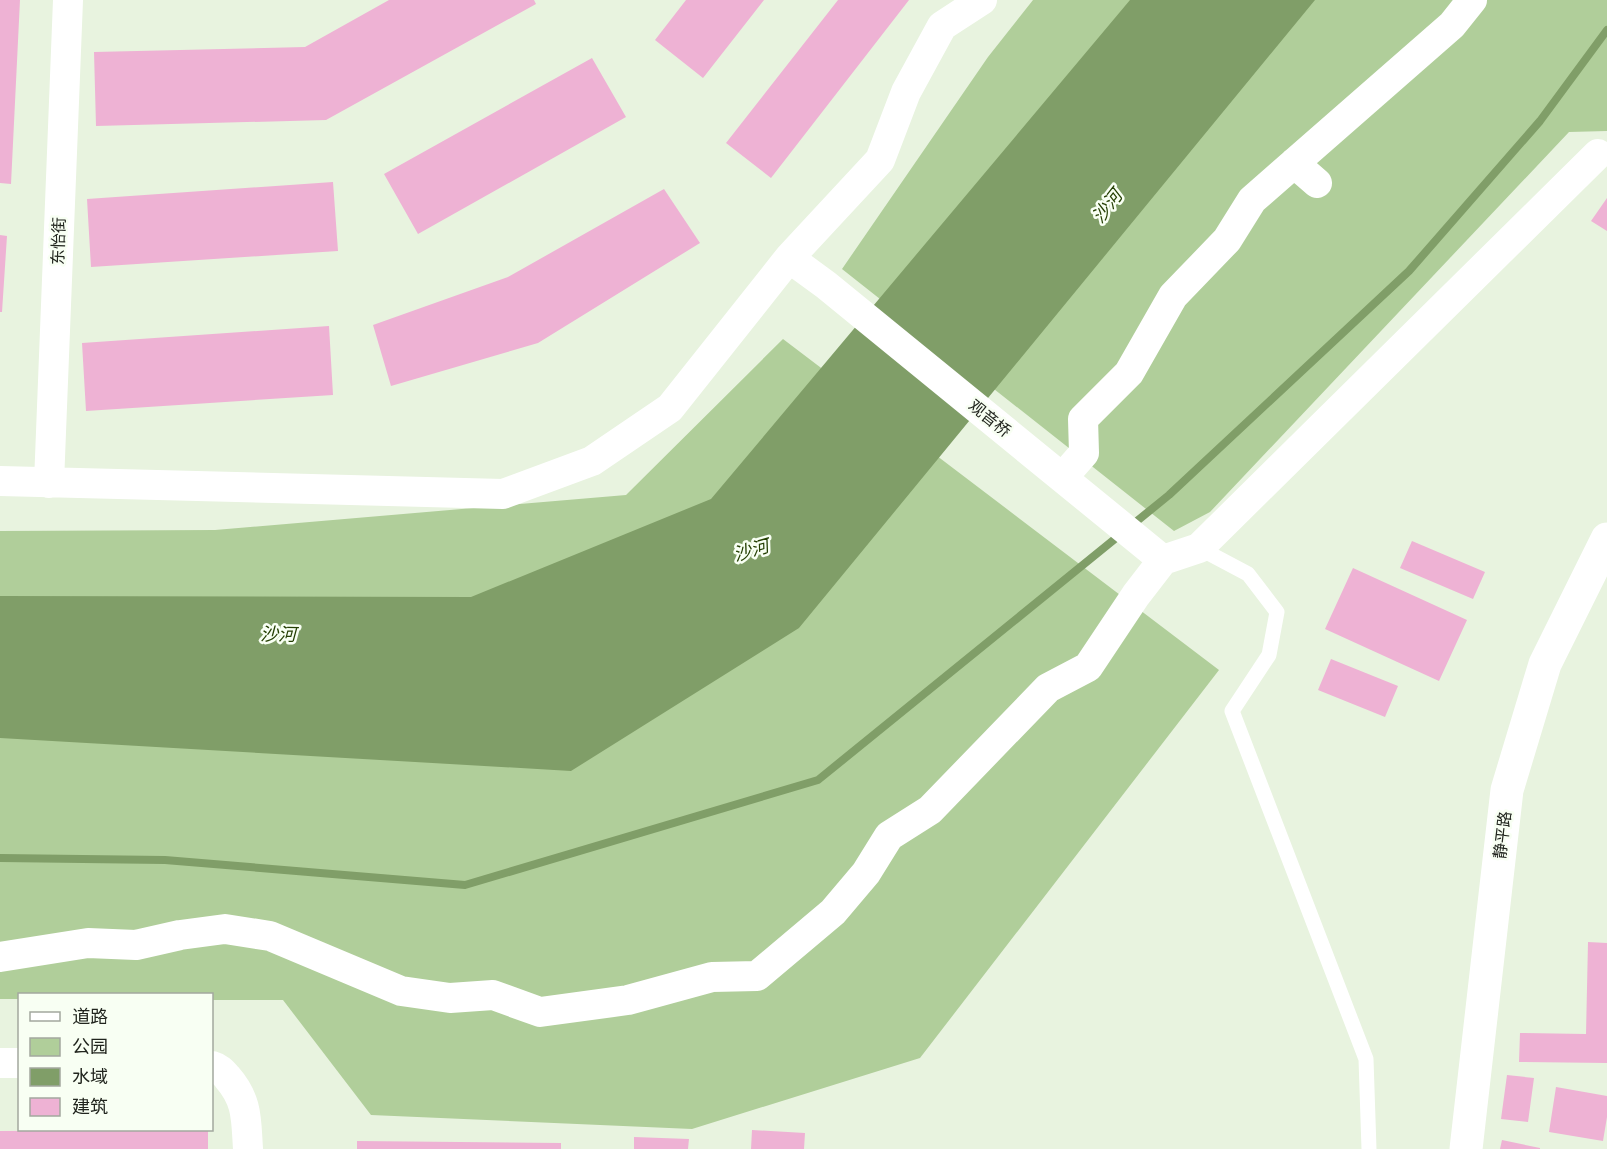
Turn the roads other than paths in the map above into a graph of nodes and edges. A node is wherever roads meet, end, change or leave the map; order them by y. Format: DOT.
graph roads {
  1 [pos="68,0"];
  2 [pos="982,0"];
  3 [pos="1472,0"];
  4 [pos="1598,154"];
  5 [pos="1294,163"];
  6 [pos="1317,183"];
  7 [pos="789,258"];
  8 [pos="1063,477"];
  9 [pos="0,481"];
  10 [pos="49,483"];
  11 [pos="1607,539"];
  12 [pos="1199,548"];
  13 [pos="1158,556"];
  14 [pos="0,957"];
  15 [pos="0,1063"];
  16 [pos="18,1063"];
  17 [pos="213,1066"];
  18 [pos="248,1149"];
  19 [pos="1369,1149"];
  20 [pos="1466,1149"];
  1 -- 10 [label="street, 东怡街"];
  2 -- 7 [label="street"];
  3 -- 5 [label="street"];
  4 -- 12 [label="street"];
  5 -- 6 [label="street"];
  5 -- 8 [label="street"];
  7 -- 8 [label="street, 观音桥"];
  7 -- 10 [label="street"];
  8 -- 13 [label="street, 观音桥"];
  9 -- 10 [label="street"];
  11 -- 20 [label="street, 静平路"];
  12 -- 13 [label="street"];
  12 -- 19 [label="lane"];
  13 -- 14 [label="street"];
  15 -- 16 [label="street"];
  17 -- 18 [label="street"];
}
